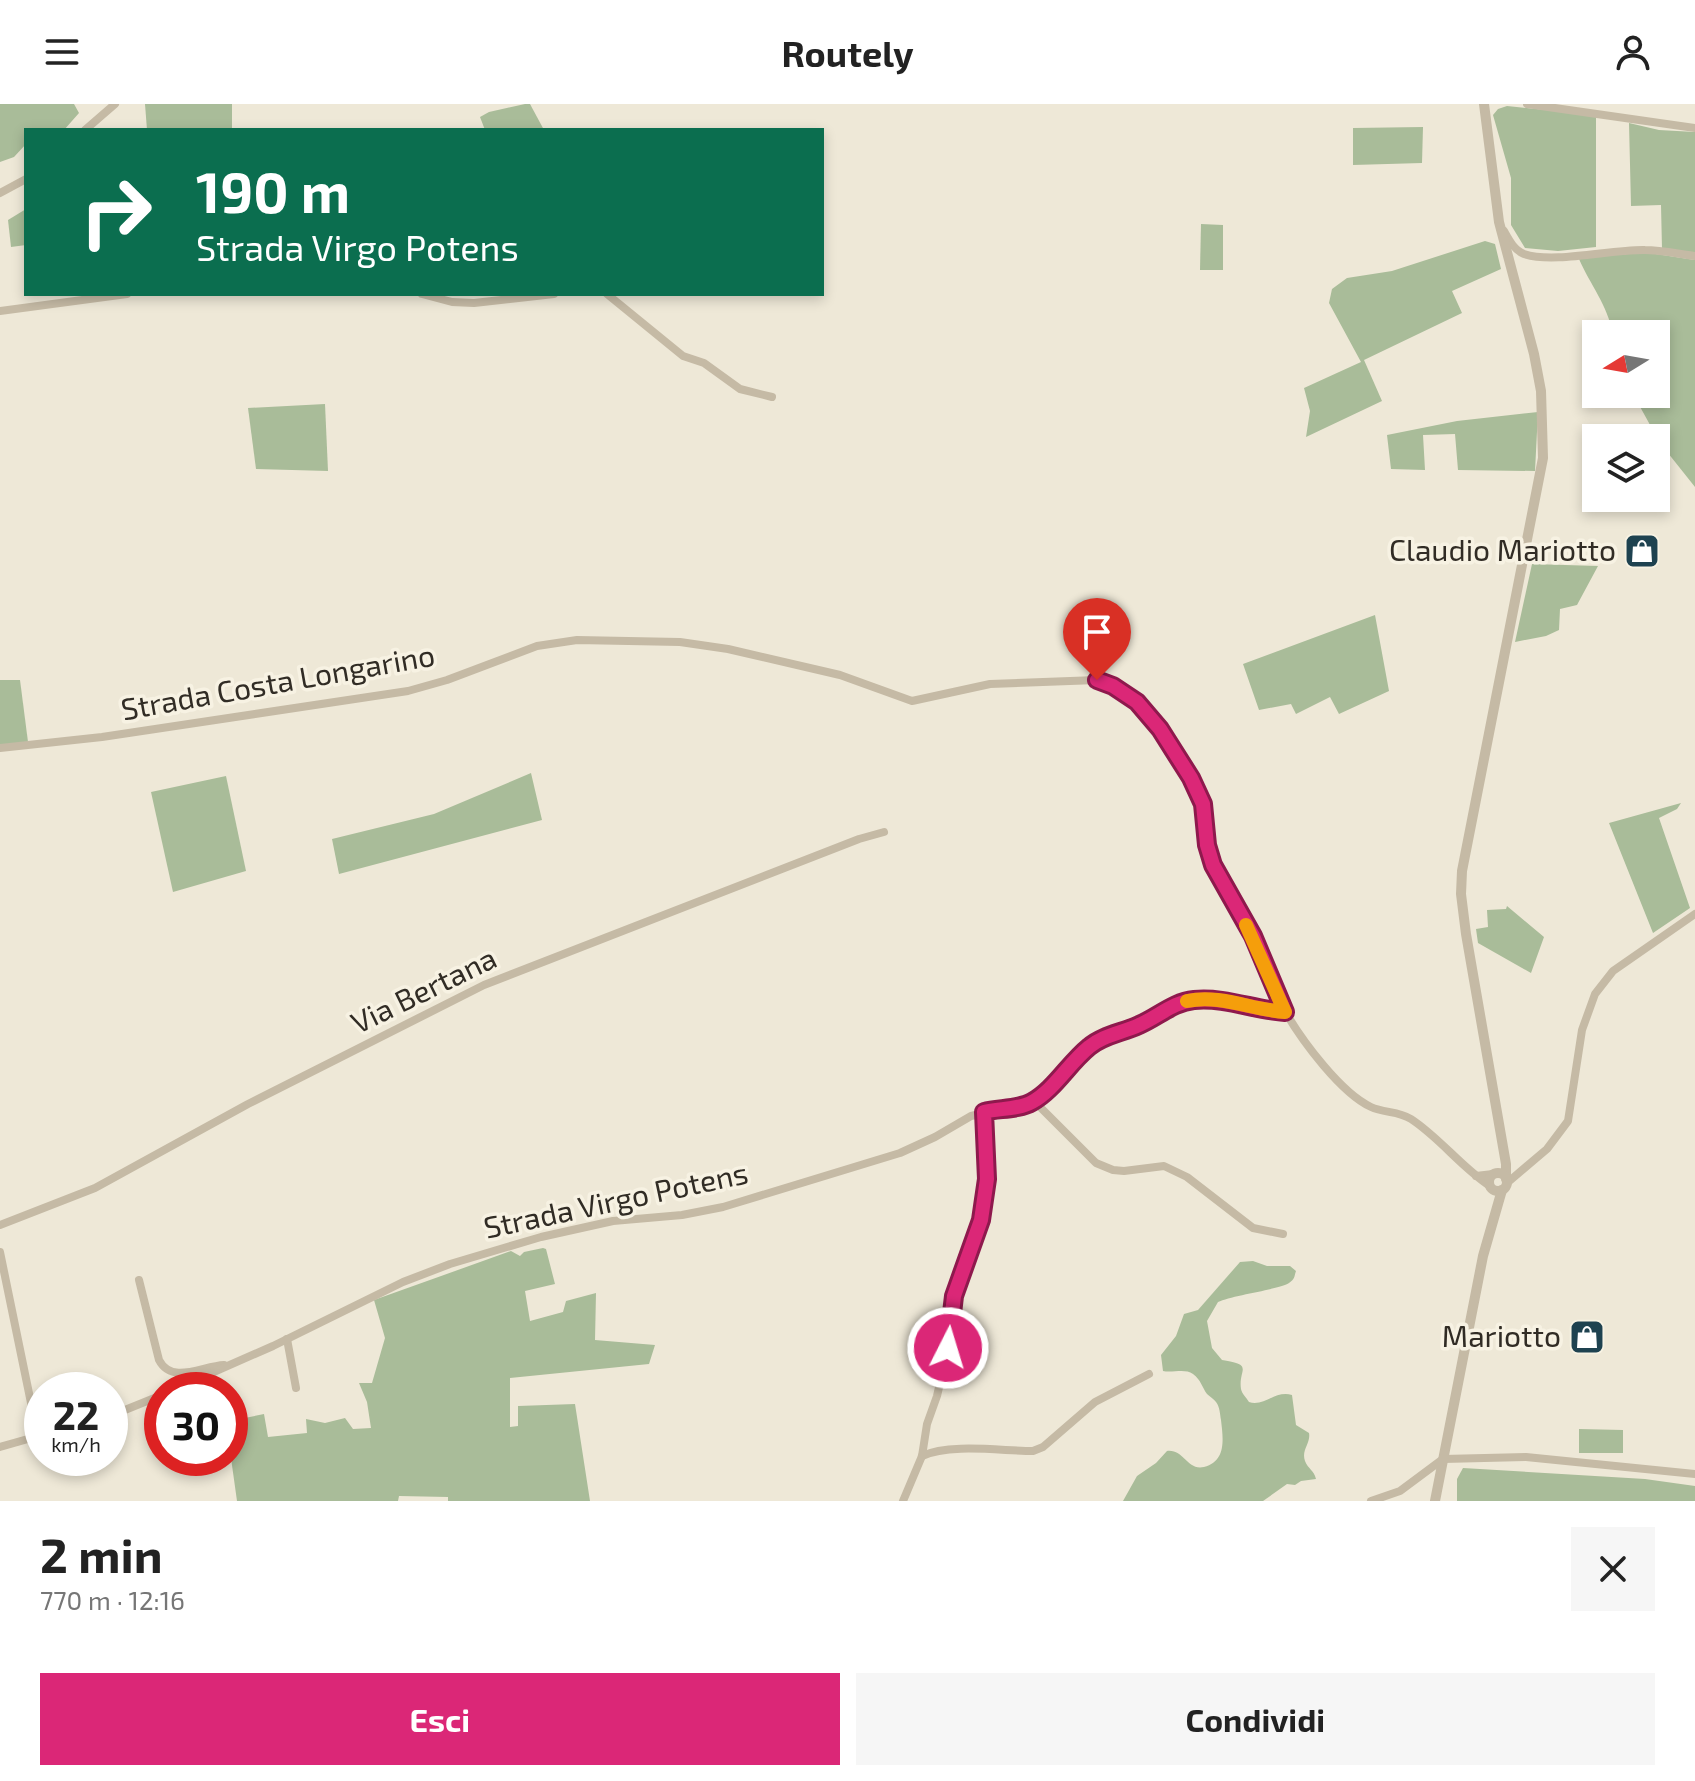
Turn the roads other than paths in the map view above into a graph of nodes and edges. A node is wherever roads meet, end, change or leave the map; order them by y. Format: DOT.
graph roads {
  1 [pos="115,104"];
  2 [pos="1484,104"];
  3 [pos="1527,104"];
  4 [pos="87,128"];
  5 [pos="1695,128"];
  6 [pos="24,180"];
  7 [pos="0,193"];
  8 [pos="1499,222"];
  9 [pos="1695,256"];
  10 [pos="112,296"];
  11 [pos="430,296"];
  12 [pos="536,296"];
  13 [pos="609,296"];
  14 [pos="0,311"];
  15 [pos="772,397"];
  16 [pos="0,748"];
  17 [pos="884,832"];
  18 [pos="1695,914"];
  19 [pos="1285,1012"];
  20 [pos="1034,1101"];
  21 [pos="984,1112"];
  22 [pos="1502,1140"];
  23 [pos="1494,1174"];
  24 [pos="1475,1176"];
  25 [pos="1499,1185"];
  26 [pos="0,1225"];
  27 [pos="1283,1234"];
  28 [pos="0,1252"];
  29 [pos="139,1280"];
  30 [pos="287,1339"];
  31 [pos="229,1365"];
  32 [pos="26,1372"];
  33 [pos="213,1372"];
  34 [pos="1149,1374"];
  35 [pos="296,1388"];
  36 [pos="24,1440"];
  37 [pos="0,1447"];
  38 [pos="922,1456"];
  39 [pos="1443,1459"];
  40 [pos="1695,1474"];
  41 [pos="903,1501"];
  42 [pos="1371,1501"];
  43 [pos="1435,1501"];
  1 -- 4 [label="street"];
  2 -- 8 [label="street"];
  3 -- 5 [label="street"];
  6 -- 7 [label="street"];
  8 -- 9 [label="street"];
  8 -- 22 [label="street"];
  10 -- 14 [label="street"];
  11 -- 12 [label="street"];
  13 -- 15 [label="street"];
  16 -- 19 [label="street, Strada Costa Longarino"];
  17 -- 26 [label="street, Via Bertana"];
  18 -- 25 [label="street"];
  19 -- 20 [label="street"];
  19 -- 24 [label="street, Strada Costa Longarino"];
  20 -- 21 [label="street, Strada Virgo Potens"];
  20 -- 27 [label="street"];
  21 -- 30 [label="street, Strada Virgo Potens"];
  21 -- 38 [label="street"];
  22 -- 23 [label="street"];
  22 -- 25 [label="street"];
  23 -- 24 [label="street"];
  23 -- 25 [label="street"];
  24 -- 25 [label="street, Strada Costa Longarino"];
  25 -- 39 [label="street"];
  28 -- 32 [label="street"];
  29 -- 31 [label="street"];
  30 -- 31 [label="street, Strada Virgo Potens"];
  30 -- 35 [label="street"];
  31 -- 33 [label="street, Strada Virgo Potens"];
  34 -- 38 [label="street"];
  36 -- 37 [label="street"];
  38 -- 41 [label="street"];
  39 -- 40 [label="street"];
  39 -- 42 [label="street"];
  39 -- 43 [label="street"];
}
